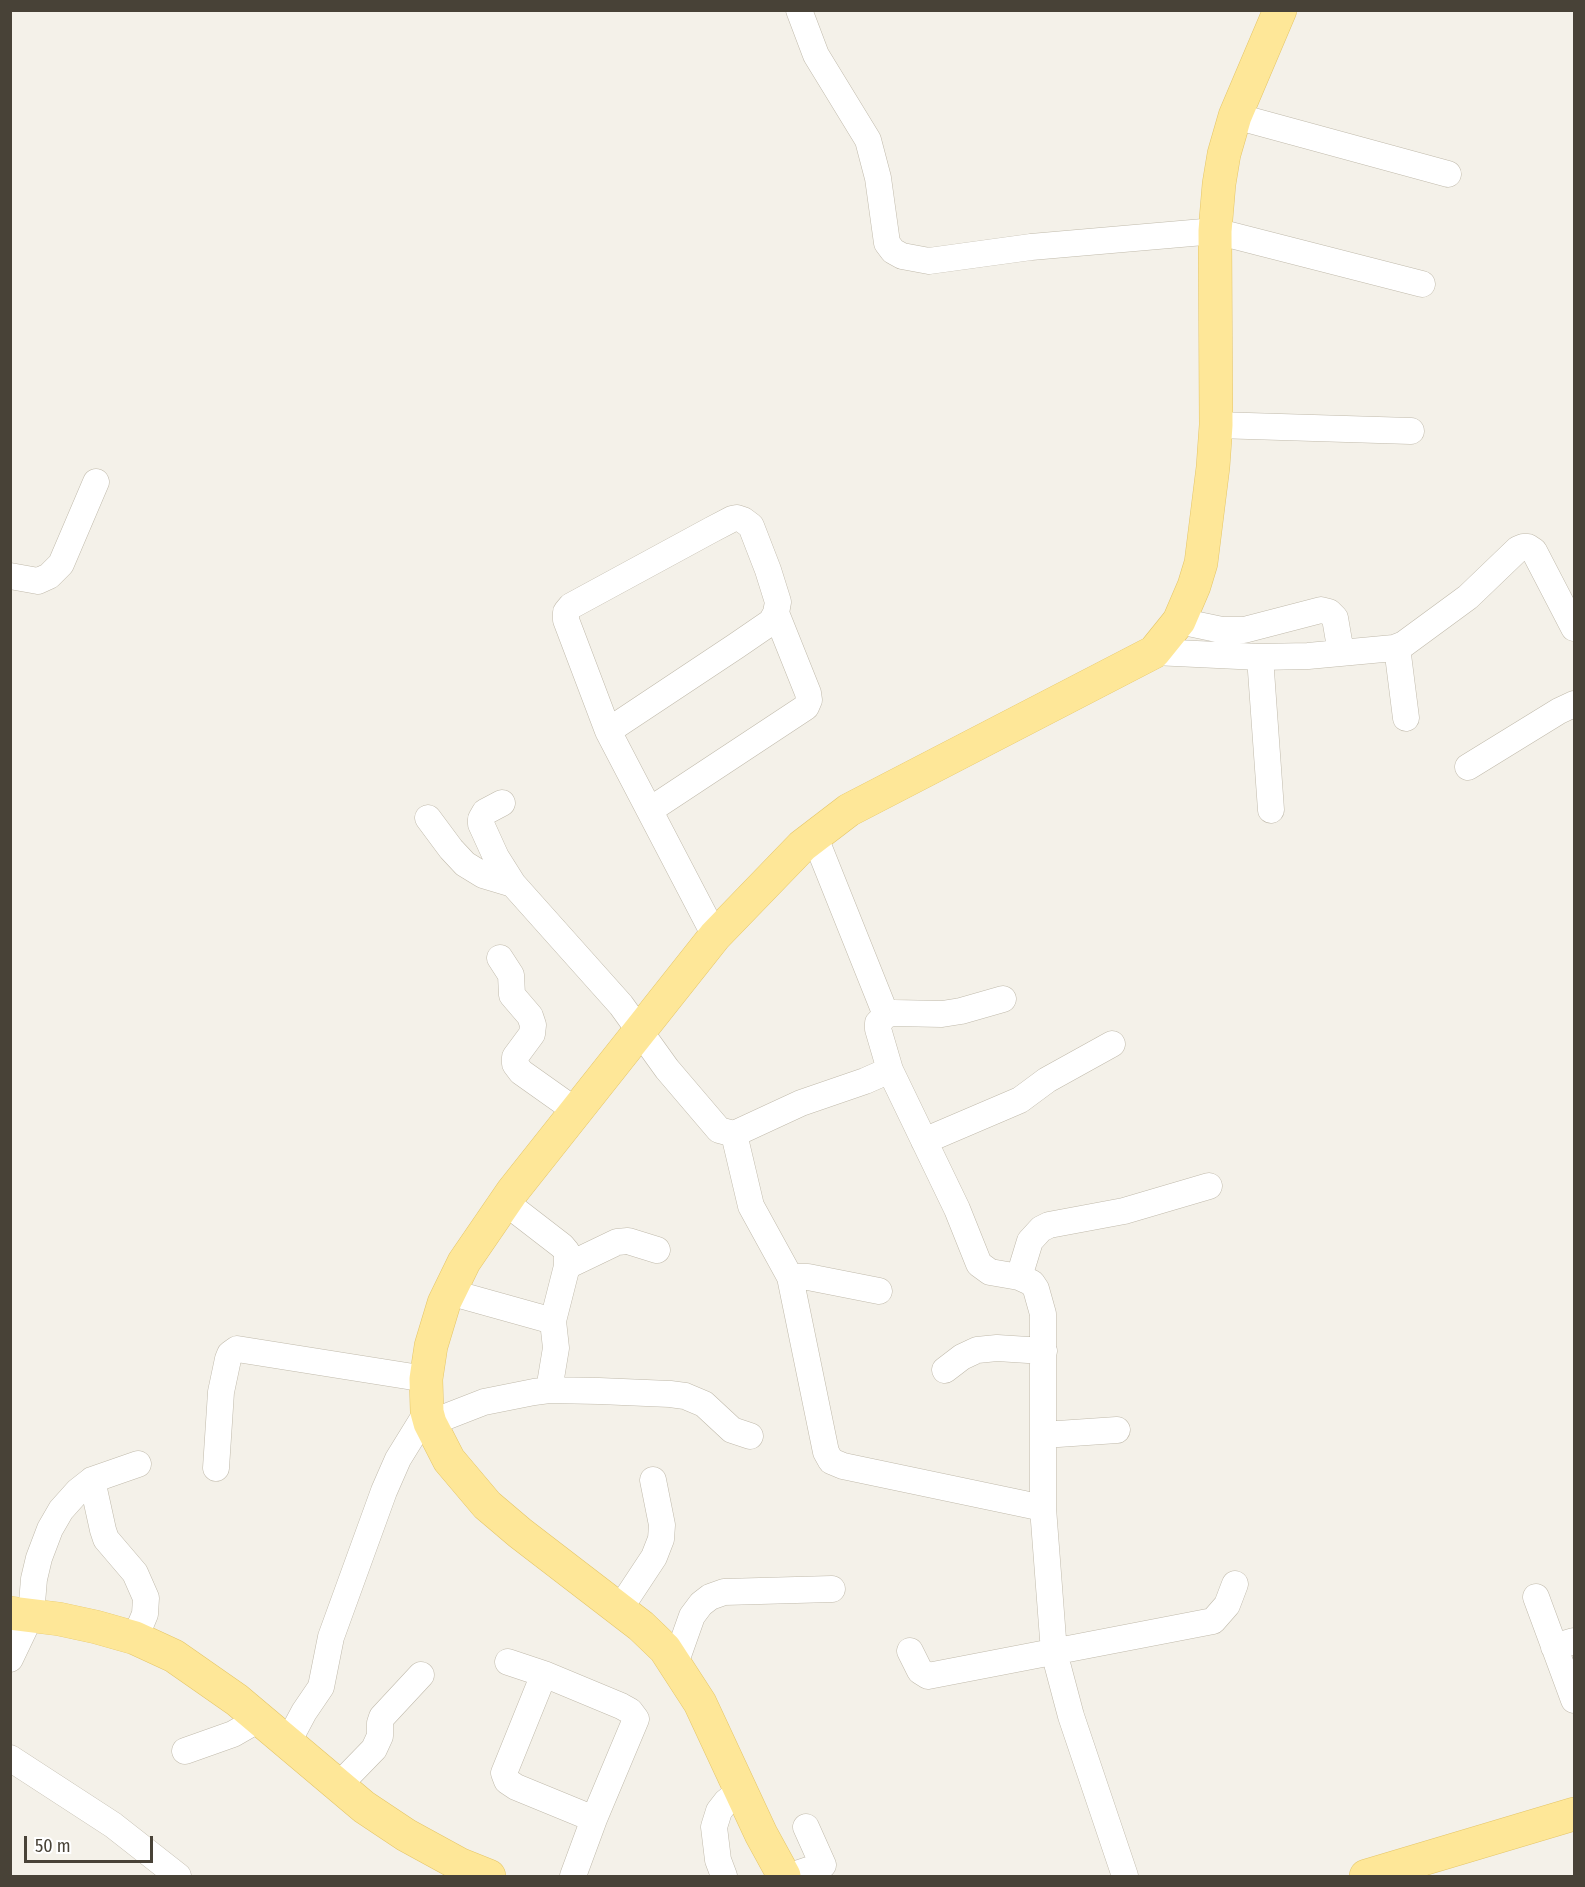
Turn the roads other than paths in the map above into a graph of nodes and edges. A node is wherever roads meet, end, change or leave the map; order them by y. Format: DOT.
graph roads {
  1 [pos="800,10"];
  2 [pos="1280,10"];
  3 [pos="1235,116"];
  4 [pos="1448,174"];
  5 [pos="1215,231"];
  6 [pos="1422,284"];
  7 [pos="1216,425"];
  8 [pos="1411,431"];
  9 [pos="96,482"];
  10 [pos="10,576"];
  11 [pos="776,613"];
  12 [pos="1179,621"];
  13 [pos="1575,628"];
  14 [pos="1397,647"];
  15 [pos="1154,652"];
  16 [pos="1341,653"];
  17 [pos="1260,657"];
  18 [pos="1575,704"];
  19 [pos="1406,718"];
  20 [pos="608,731"];
  21 [pos="1468,767"];
  22 [pos="502,803"];
  23 [pos="650,810"];
  24 [pos="1271,810"];
  25 [pos="428,818"];
  26 [pos="814,835"];
  27 [pos="513,884"];
  28 [pos="715,936"];
  29 [pos="500,958"];
  30 [pos="1003,999"];
  31 [pos="886,1015"];
  32 [pos="639,1032"];
  33 [pos="1112,1044"];
  34 [pos="890,1070"];
  35 [pos="576,1111"];
  36 [pos="734,1134"];
  37 [pos="924,1141"];
  38 [pos="1209,1186"];
  39 [pos="505,1202"];
  40 [pos="657,1250"];
  41 [pos="567,1266"];
  42 [pos="790,1277"];
  43 [pos="1019,1277"];
  44 [pos="879,1291"];
  45 [pos="448,1292"];
  46 [pos="553,1321"];
  47 [pos="1044,1351"];
  48 [pos="945,1370"];
  49 [pos="426,1379"];
  50 [pos="549,1389"];
  51 [pos="428,1418"];
  52 [pos="1117,1430"];
  53 [pos="750,1436"];
  54 [pos="1043,1436"];
  55 [pos="138,1464"];
  56 [pos="216,1468"];
  57 [pos="93,1480"];
  58 [pos="653,1480"];
  59 [pos="1043,1508"];
  60 [pos="1235,1584"];
  61 [pos="832,1589"];
  62 [pos="1536,1597"];
  63 [pos="619,1610"];
  64 [pos="21,1614"];
  65 [pos="135,1638"];
  66 [pos="1564,1644"];
  67 [pos="910,1651"];
  68 [pos="1054,1652"];
  69 [pos="10,1659"];
  70 [pos="508,1662"];
  71 [pos="675,1664"];
  72 [pos="544,1674"];
  73 [pos="421,1675"];
  74 [pos="1575,1700"];
  75 [pos="259,1719"];
  76 [pos="288,1742"];
  77 [pos="185,1751"];
  78 [pos="10,1758"];
  79 [pos="339,1785"];
  80 [pos="741,1790"];
  81 [pos="1575,1814"];
  82 [pos="594,1819"];
  83 [pos="806,1827"];
  84 [pos="825,1870"];
  85 [pos="466,1872"];
  86 [pos="1375,1875"];
  87 [pos="178,1876"];
  88 [pos="573,1876"];
  89 [pos="724,1876"];
  90 [pos="784,1876"];
  91 [pos="790,1876"];
  92 [pos="1125,1876"];
  1 -- 5 [label="street"];
  2 -- 3 [label="main road"];
  3 -- 4 [label="street"];
  3 -- 5 [label="main road"];
  5 -- 6 [label="street"];
  5 -- 7 [label="main road"];
  7 -- 8 [label="street"];
  7 -- 12 [label="main road"];
  9 -- 10 [label="street"];
  11 -- 20 [label="street"];
  11 -- 20 [label="street"];
  11 -- 23 [label="street"];
  12 -- 15 [label="main road"];
  12 -- 16 [label="street"];
  13 -- 14 [label="street"];
  14 -- 16 [label="street"];
  14 -- 19 [label="street"];
  15 -- 17 [label="street"];
  15 -- 26 [label="main road"];
  16 -- 17 [label="street"];
  17 -- 24 [label="street"];
  18 -- 21 [label="street"];
  20 -- 23 [label="street"];
  22 -- 27 [label="street"];
  23 -- 28 [label="street"];
  25 -- 27 [label="street"];
  26 -- 28 [label="main road"];
  26 -- 31 [label="street"];
  27 -- 32 [label="street"];
  28 -- 32 [label="main road"];
  29 -- 35 [label="street"];
  30 -- 31 [label="street"];
  31 -- 34 [label="street"];
  32 -- 35 [label="main road"];
  32 -- 36 [label="street"];
  33 -- 37 [label="street"];
  34 -- 36 [label="street"];
  34 -- 37 [label="street"];
  35 -- 39 [label="main road"];
  36 -- 42 [label="street"];
  37 -- 43 [label="street"];
  38 -- 43 [label="street"];
  39 -- 41 [label="street"];
  39 -- 45 [label="main road"];
  40 -- 41 [label="street"];
  41 -- 46 [label="street"];
  42 -- 44 [label="street"];
  42 -- 59 [label="street"];
  43 -- 47 [label="street"];
  45 -- 46 [label="street"];
  45 -- 49 [label="main road"];
  46 -- 50 [label="street"];
  47 -- 48 [label="street"];
  47 -- 54 [label="street"];
  49 -- 51 [label="main road"];
  49 -- 56 [label="street"];
  50 -- 51 [label="street"];
  50 -- 53 [label="street"];
  51 -- 63 [label="main road"];
  51 -- 76 [label="street"];
  52 -- 54 [label="street"];
  54 -- 59 [label="street"];
  55 -- 57 [label="street"];
  57 -- 64 [label="street"];
  57 -- 65 [label="street"];
  58 -- 63 [label="street"];
  59 -- 68 [label="street"];
  60 -- 68 [label="street"];
  61 -- 71 [label="street"];
  62 -- 66 [label="street"];
  63 -- 71 [label="main road"];
  64 -- 65 [label="main road"];
  64 -- 69 [label="street"];
  65 -- 75 [label="main road"];
  66 -- 74 [label="street"];
  67 -- 68 [label="street"];
  68 -- 92 [label="street"];
  70 -- 72 [label="street"];
  71 -- 80 [label="main road"];
  72 -- 82 [label="street"];
  72 -- 82 [label="street"];
  73 -- 79 [label="street"];
  75 -- 76 [label="main road"];
  75 -- 77 [label="street"];
  76 -- 79 [label="main road"];
  78 -- 87 [label="street"];
  79 -- 85 [label="main road"];
  80 -- 89 [label="street"];
  80 -- 90 [label="main road"];
  81 -- 86 [label="main road"];
  82 -- 88 [label="street"];
  83 -- 84 [label="street"];
  84 -- 91 [label="street"];
}
